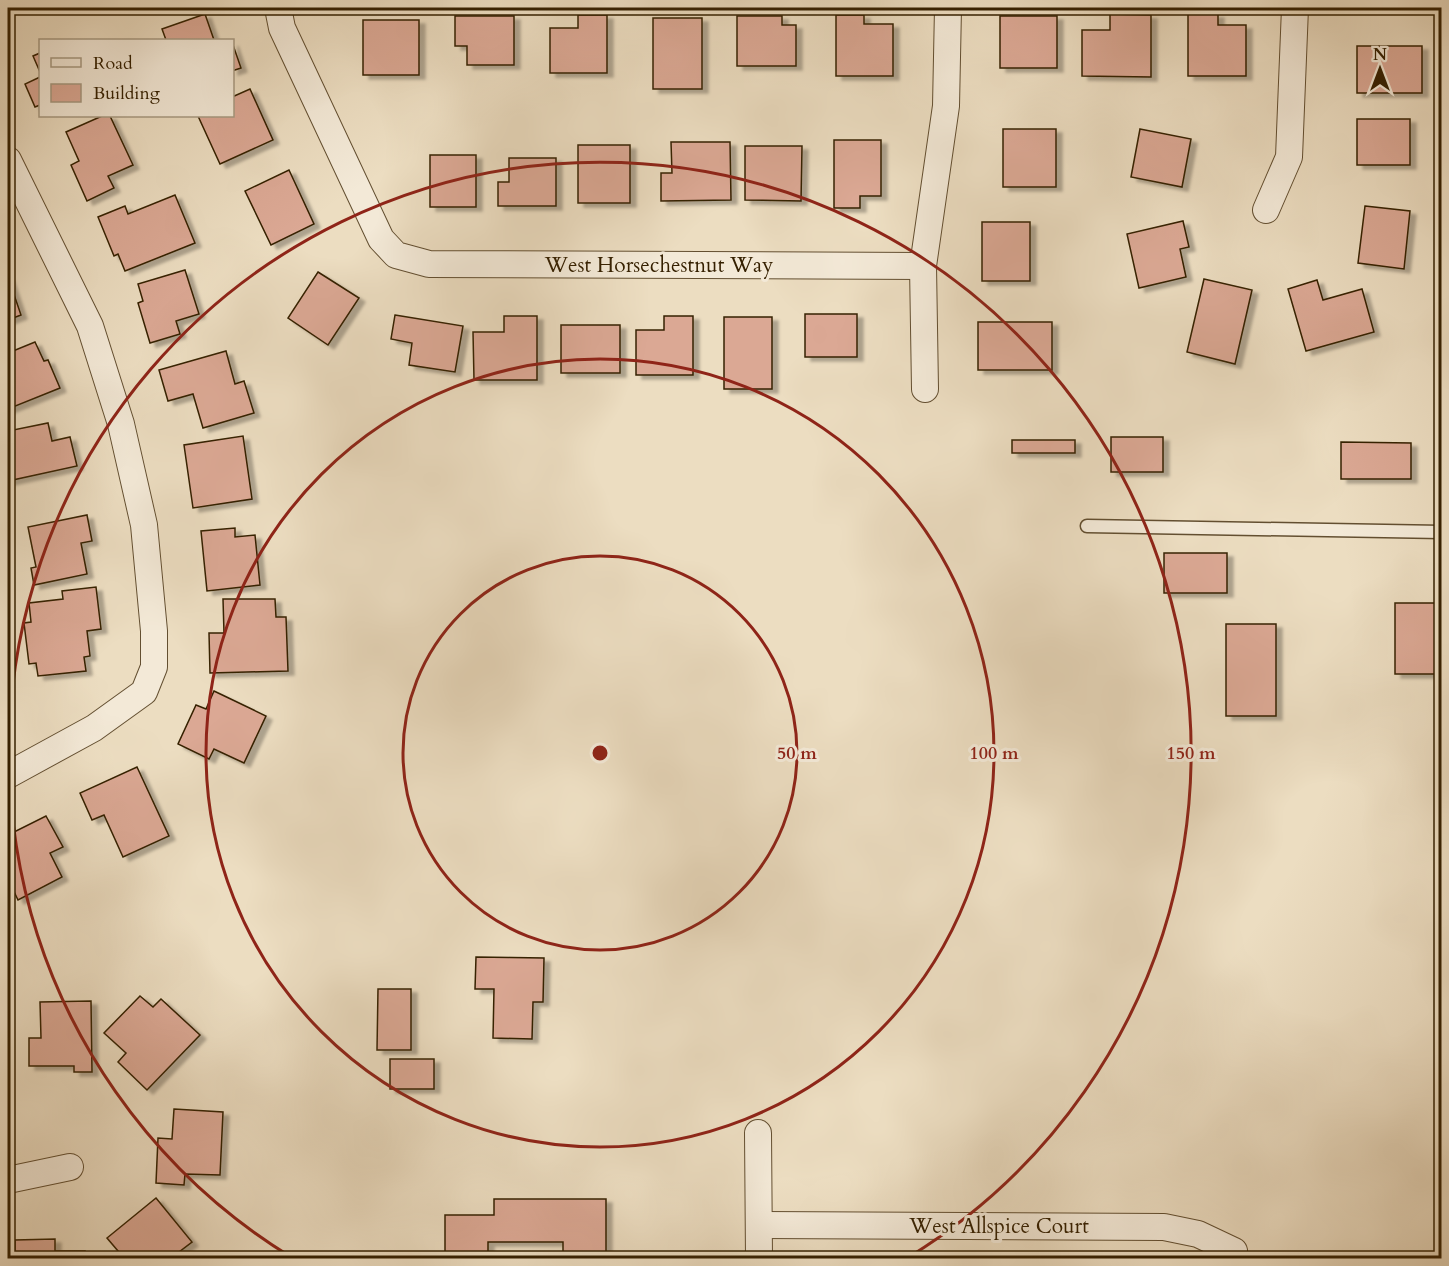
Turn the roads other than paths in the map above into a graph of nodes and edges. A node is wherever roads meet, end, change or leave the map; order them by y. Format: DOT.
graph roads {
  1 [pos="278,8"];
  2 [pos="948,8"];
  3 [pos="1295,8"];
  4 [pos="8,160"];
  5 [pos="1266,210"];
  6 [pos="923,266"];
  7 [pos="925,389"];
  8 [pos="1087,526"];
  9 [pos="1442,532"];
  10 [pos="8,775"];
  11 [pos="758,1132"];
  12 [pos="70,1167"];
  13 [pos="8,1180"];
  14 [pos="759,1225"];
  15 [pos="1234,1251"];
  16 [pos="759,1258"];
  1 -- 6 [label="street, West Horsechestnut Way"];
  2 -- 6 [label="street"];
  3 -- 5 [label="street"];
  4 -- 10 [label="street"];
  6 -- 7 [label="street"];
  8 -- 9 [label="lane"];
  11 -- 14 [label="street"];
  12 -- 13 [label="street"];
  14 -- 15 [label="street, West Allspice Court"];
  14 -- 16 [label="street"];
}
